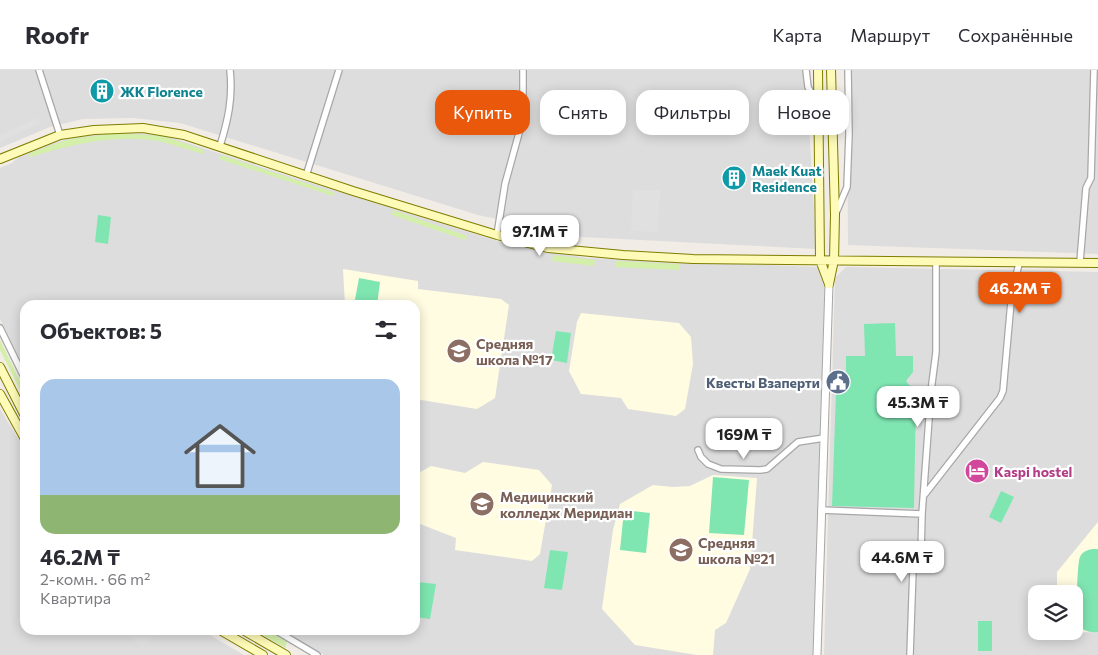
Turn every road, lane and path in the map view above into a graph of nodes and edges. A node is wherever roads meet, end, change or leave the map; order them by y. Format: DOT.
graph roads {
  1 [pos="39,70"];
  2 [pos="230,70"];
  3 [pos="339,70"];
  4 [pos="523,70"];
  5 [pos="806,70"];
  6 [pos="818,70"];
  7 [pos="831,70"];
  8 [pos="848,70"];
  9 [pos="1094,70"];
  10 [pos="810,90"];
  11 [pos="819,90"];
  12 [pos="60,135"];
  13 [pos="819,135"];
  14 [pos="220,146"];
  15 [pos="0,159"];
  16 [pos="306,176"];
  17 [pos="836,215"];
  18 [pos="497,235"];
  19 [pos="820,260"];
  20 [pos="834,260"];
  21 [pos="936,262"];
  22 [pos="1080,262"];
  23 [pos="1098,263"];
  24 [pos="1019,264"];
  25 [pos="829,284"];
  26 [pos="0,328"];
  27 [pos="0,367"];
  28 [pos="20,369"];
  29 [pos="0,394"];
  30 [pos="20,406"];
  31 [pos="20,430"];
  32 [pos="824,438"];
  33 [pos="698,450"];
  34 [pos="924,495"];
  35 [pos="821,510"];
  36 [pos="922,514"];
  37 [pos="229,635"];
  38 [pos="251,635"];
  39 [pos="284,635"];
  40 [pos="263,655"];
  41 [pos="286,655"];
  42 [pos="318,655"];
  43 [pos="817,655"];
  44 [pos="910,655"];
  1 -- 12 [label="street"];
  2 -- 14 [label="street"];
  3 -- 16 [label="street"];
  4 -- 18 [label="street"];
  5 -- 10 [label="street"];
  6 -- 11 [label="main road"];
  7 -- 17 [label="main road"];
  8 -- 17 [label="street"];
  9 -- 22 [label="street"];
  12 -- 14 [label="main road"];
  12 -- 15 [label="main road"];
  13 -- 19 [label="main road"];
  14 -- 16 [label="main road"];
  16 -- 18 [label="main road"];
  17 -- 20 [label="main road"];
  18 -- 19 [label="main road"];
  19 -- 20 [label="main road"];
  19 -- 25 [label="main road"];
  20 -- 21 [label="main road"];
  20 -- 25 [label="main road"];
  21 -- 24 [label="main road"];
  21 -- 34 [label="street"];
  22 -- 23 [label="main road"];
  22 -- 24 [label="main road"];
  24 -- 34 [label="street"];
  25 -- 32 [label="street"];
  26 -- 28 [label="street"];
  27 -- 30 [label="main road"];
  29 -- 31 [label="main road"];
  32 -- 33 [label="street"];
  32 -- 35 [label="street"];
  34 -- 36 [label="street"];
  35 -- 36 [label="street"];
  35 -- 43 [label="street"];
  36 -- 44 [label="street"];
  37 -- 40 [label="main road"];
  38 -- 41 [label="main road"];
  39 -- 42 [label="street"];
}
